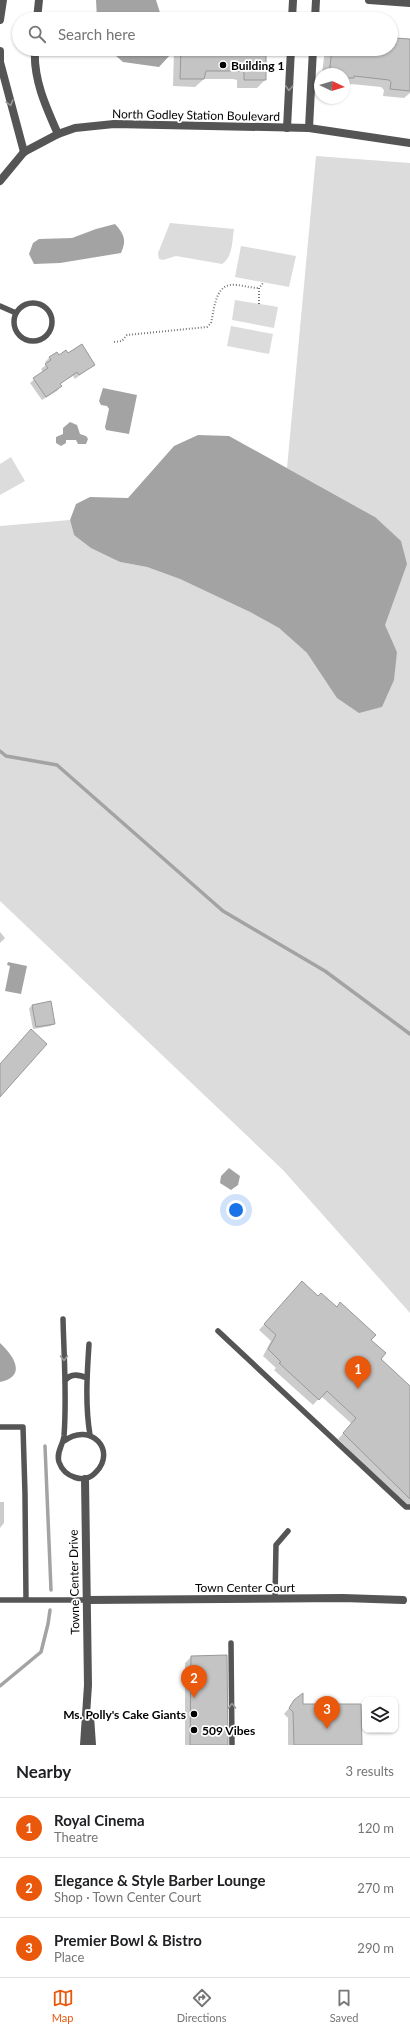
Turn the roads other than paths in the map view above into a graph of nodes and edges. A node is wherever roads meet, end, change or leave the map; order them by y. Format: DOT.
graph roads {
  1 [pos="4,0"];
  2 [pos="39,0"];
  3 [pos="293,0"];
  4 [pos="316,0"];
  5 [pos="369,0"];
  6 [pos="410,3"];
  7 [pos="38,12"];
  8 [pos="292,12"];
  9 [pos="315,12"];
  10 [pos="0,20"];
  11 [pos="0,51"];
  12 [pos="34,56"];
  13 [pos="291,56"];
  14 [pos="313,56"];
  15 [pos="287,128"];
  16 [pos="309,128"];
  17 [pos="58,134"];
  18 [pos="410,143"];
  19 [pos="24,152"];
  20 [pos="0,181"];
  21 [pos="0,302"];
  22 [pos="0,306"];
  23 [pos="6,308"];
  24 [pos="16,313"];
  25 [pos="63,1319"];
  26 [pos="218,1331"];
  27 [pos="89,1344"];
  28 [pos="87,1378"];
  29 [pos="64,1381"];
  30 [pos="0,1427"];
  31 [pos="90,1435"];
  32 [pos="64,1440"];
  33 [pos="85,1478"];
  34 [pos="410,1507"];
  35 [pos="288,1531"];
  36 [pos="275,1598"];
  37 [pos="0,1600"];
  38 [pos="26,1600"];
  39 [pos="87,1600"];
  40 [pos="403,1600"];
  41 [pos="231,1643"];
  42 [pos="88,1685"];
  43 [pos="84,1745"];
  44 [pos="92,1745"];
  45 [pos="232,1745"];
  1 -- 10 [label="street"];
  2 -- 7 [label="street"];
  3 -- 8 [label="street"];
  4 -- 9 [label="street"];
  5 -- 6 [label="street"];
  11 -- 19 [label="street, one-way"];
  12 -- 17 [label="street"];
  13 -- 15 [label="street, one-way"];
  14 -- 16 [label="street"];
  15 -- 16 [label="street, North Godley Station Boulevard"];
  15 -- 17 [label="street, North Godley Station Boulevard"];
  16 -- 18 [label="street, North Godley Station Boulevard"];
  17 -- 19 [label="street, North Godley Station Boulevard"];
  19 -- 20 [label="street, North Godley Station Boulevard"];
  21 -- 23 [label="lane"];
  22 -- 23 [label="lane"];
  23 -- 24 [label="lane"];
  24 -- 24 [label="lane"];
  25 -- 29 [label="lane, one-way"];
  26 -- 34 [label="lane"];
  27 -- 28 [label="lane"];
  28 -- 29 [label="lane"];
  28 -- 31 [label="lane"];
  29 -- 32 [label="lane"];
  30 -- 38 [label="lane"];
  31 -- 32 [label="lane"];
  31 -- 33 [label="lane"];
  32 -- 33 [label="lane"];
  33 -- 39 [label="street, Towne Center Drive"];
  35 -- 36 [label="lane"];
  36 -- 39 [label="street, Town Center Court"];
  36 -- 40 [label="street, Town Center Court"];
  37 -- 38 [label="lane"];
  38 -- 39 [label="lane"];
  39 -- 42 [label="street, Towne Center Drive"];
  45 -- 41 [label="lane, one-way"];
  42 -- 43 [label="street, Towne Center Drive"];
  42 -- 44 [label="street, Towne Center Drive"];
}
